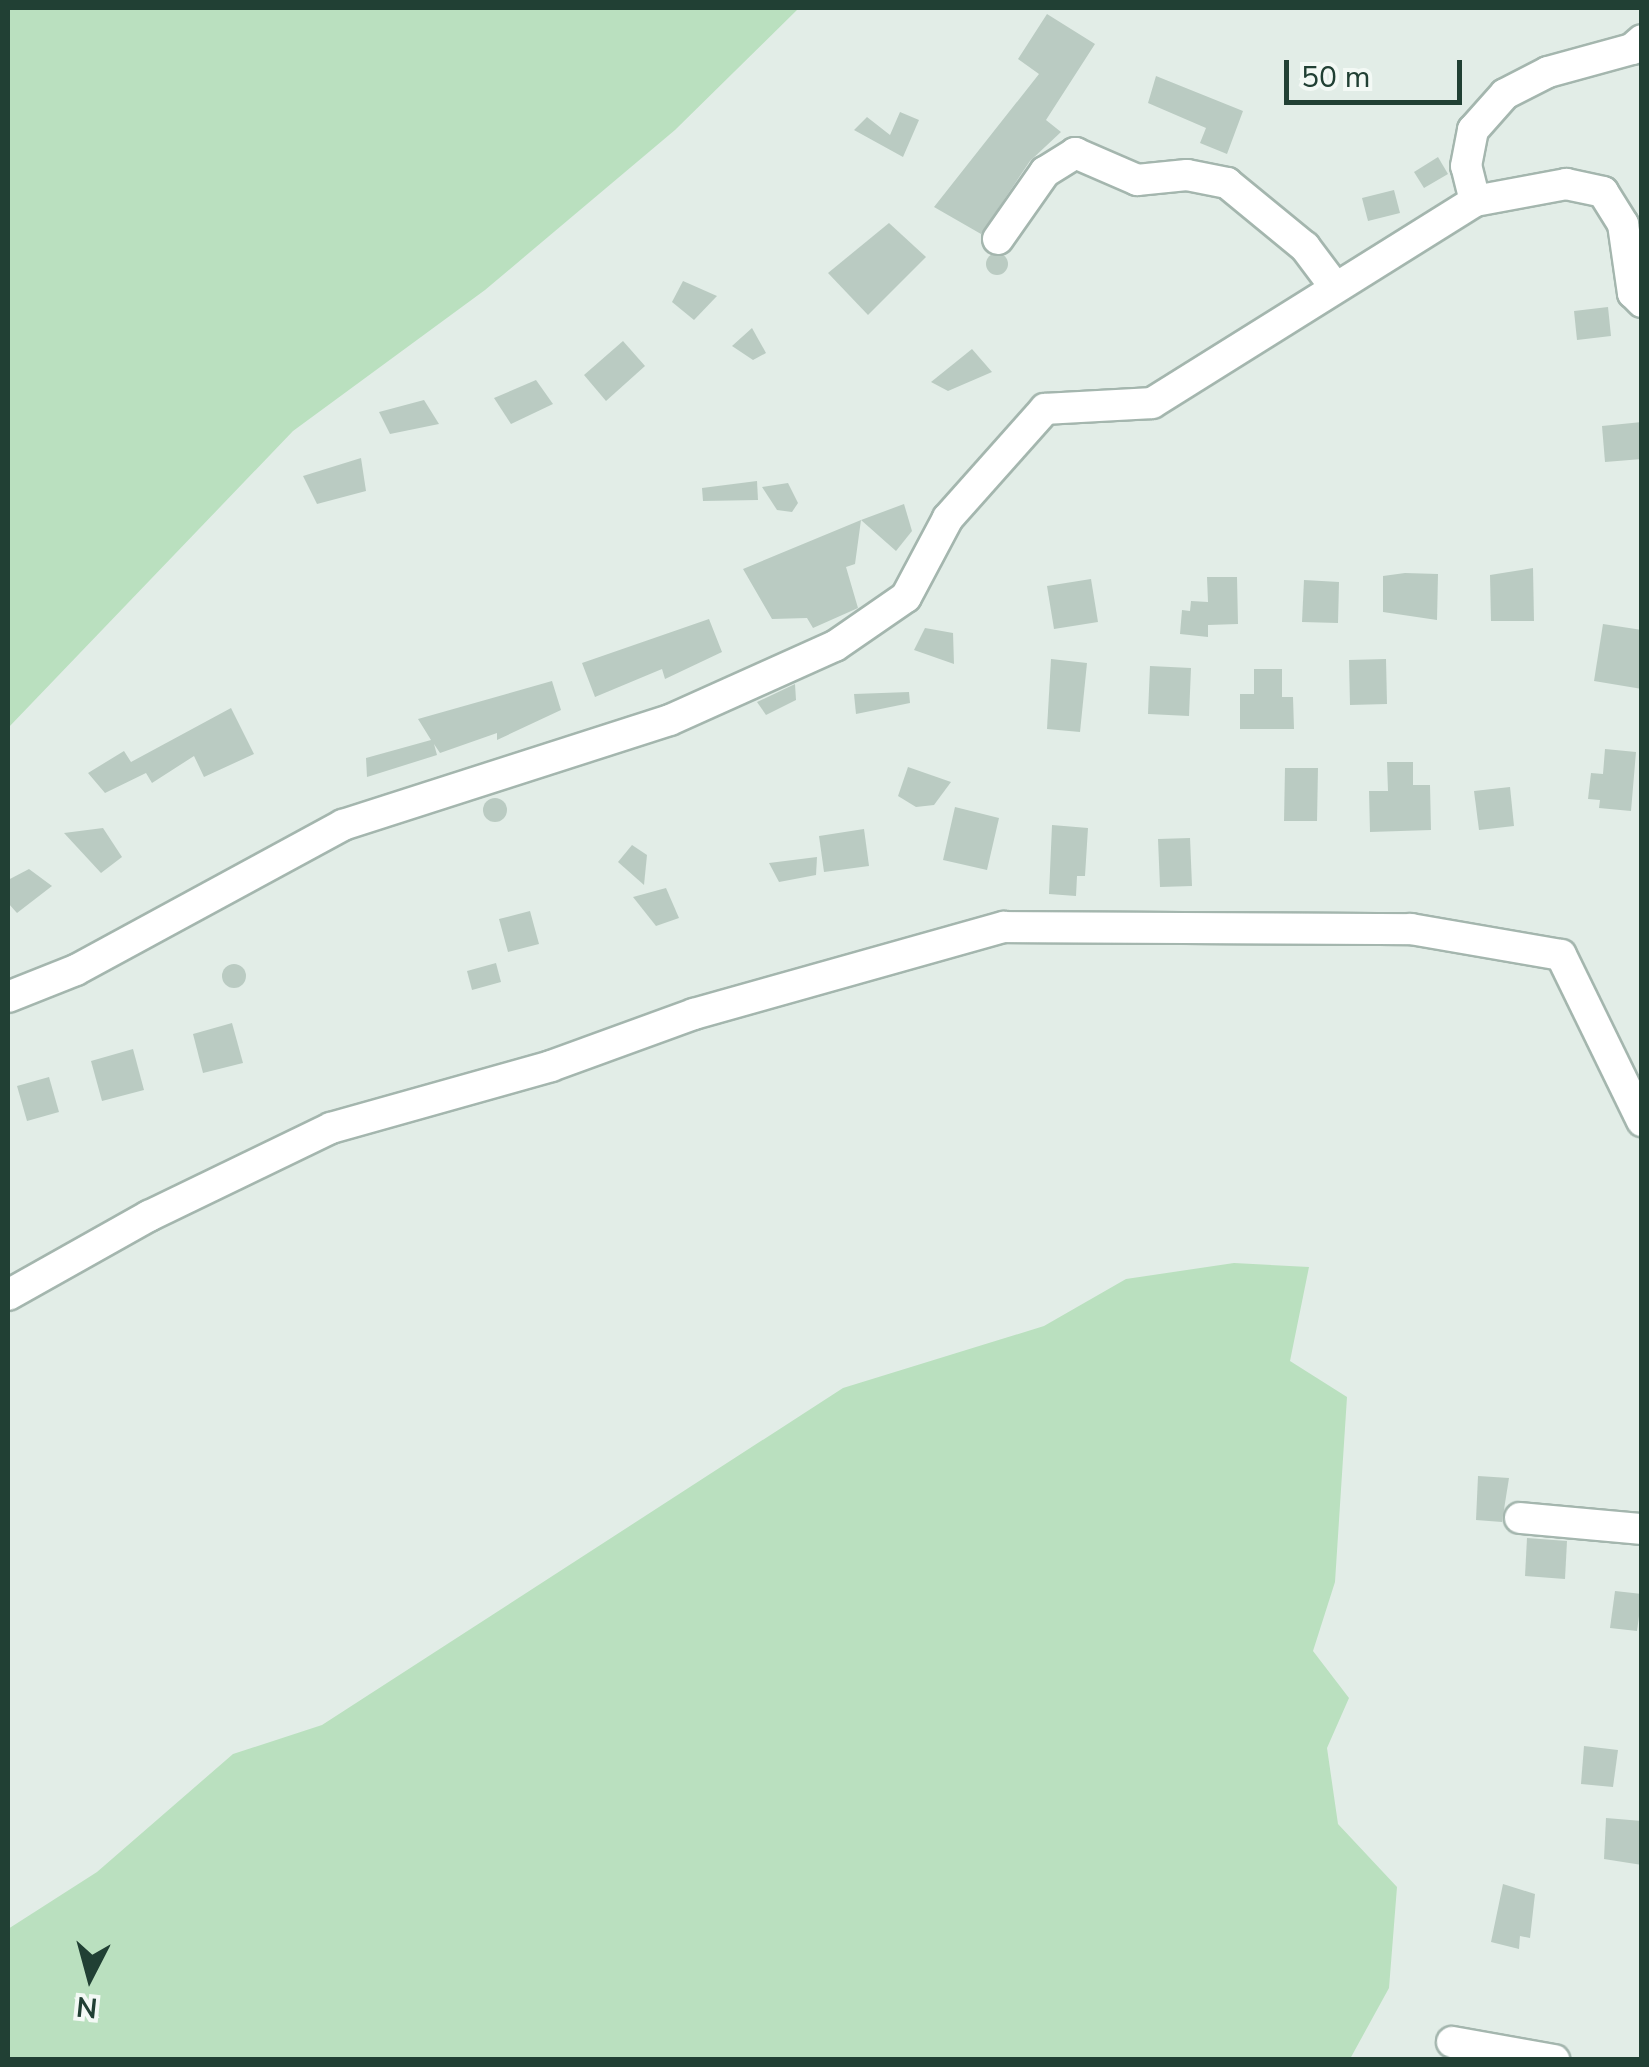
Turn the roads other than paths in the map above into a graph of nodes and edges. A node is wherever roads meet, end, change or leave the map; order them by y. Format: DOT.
graph roads {
  1 [pos="1642,40"];
  2 [pos="1476,201"];
  3 [pos="998,239"];
  4 [pos="1305,248"];
  5 [pos="1380,259"];
  6 [pos="1336,287"];
  7 [pos="1642,302"];
  8 [pos="8,997"];
  9 [pos="1642,1121"];
  10 [pos="8,1296"];
  11 [pos="1520,1518"];
  12 [pos="1642,1529"];
  13 [pos="1452,2042"];
  14 [pos="1554,2060"];
  1 -- 2 [label="street"];
  2 -- 5 [label="street"];
  2 -- 7 [label="street"];
  3 -- 4 [label="street"];
  4 -- 5 [label="street"];
  4 -- 6 [label="street"];
  5 -- 6 [label="street"];
  6 -- 8 [label="street"];
  9 -- 10 [label="street"];
  11 -- 12 [label="street"];
  13 -- 14 [label="street"];
}
